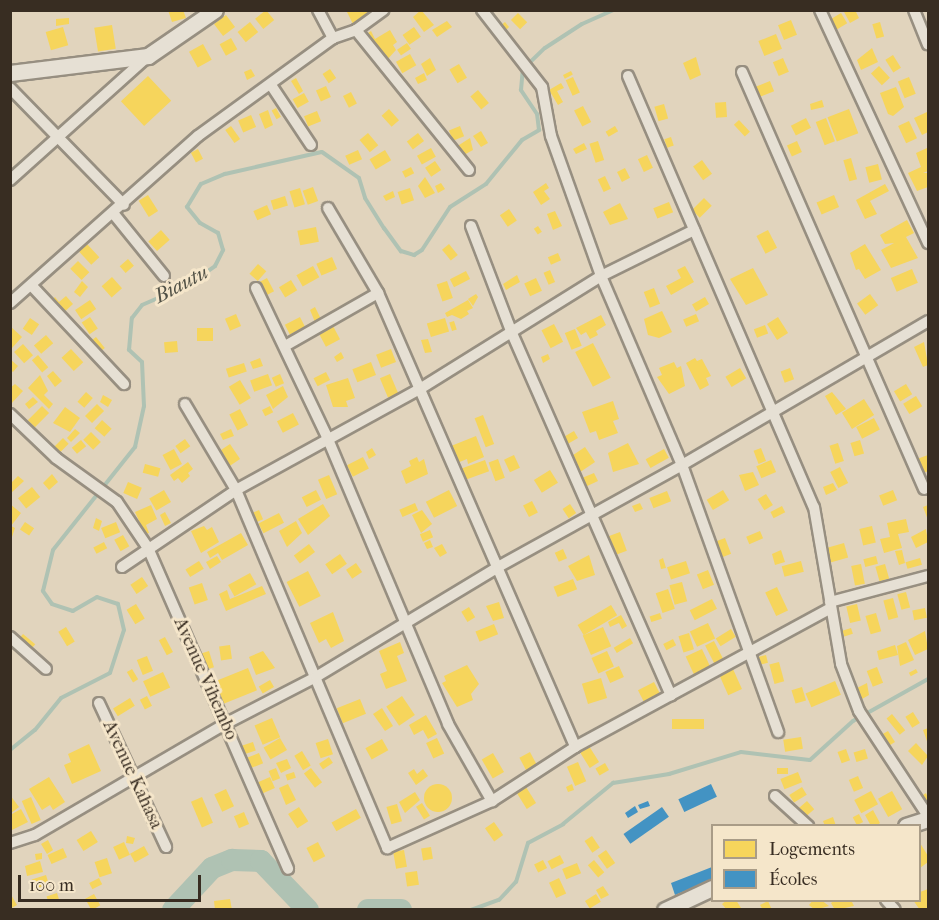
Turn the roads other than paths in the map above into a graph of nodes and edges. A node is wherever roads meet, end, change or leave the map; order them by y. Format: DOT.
graph roads {
  1 [pos="215,10"];
  2 [pos="318,10"];
  3 [pos="384,10"];
  4 [pos="482,10"];
  5 [pos="820,10"];
  6 [pos="914,10"];
  7 [pos="356,30"];
  8 [pos="333,38"];
  9 [pos="928,44"];
  10 [pos="148,56"];
  11 [pos="742,72"];
  12 [pos="10,73"];
  13 [pos="628,76"];
  14 [pos="271,85"];
  15 [pos="10,88"];
  16 [pos="57,139"];
  17 [pos="311,145"];
  18 [pos="469,170"];
  19 [pos="10,180"];
  20 [pos="124,205"];
  21 [pos="328,208"];
  22 [pos="113,213"];
  23 [pos="471,226"];
  24 [pos="694,230"];
  25 [pos="928,243"];
  26 [pos="164,276"];
  27 [pos="600,276"];
  28 [pos="32,285"];
  29 [pos="256,288"];
  30 [pos="378,292"];
  31 [pos="10,303"];
  32 [pos="928,321"];
  33 [pos="511,331"];
  34 [pos="285,346"];
  35 [pos="868,355"];
  36 [pos="124,384"];
  37 [pos="418,390"];
  38 [pos="185,405"];
  39 [pos="775,411"];
  40 [pos="10,414"];
  41 [pos="327,437"];
  42 [pos="682,465"];
  43 [pos="924,489"];
  44 [pos="236,490"];
  45 [pos="590,515"];
  46 [pos="148,548"];
  47 [pos="122,567"];
  48 [pos="498,567"];
  49 [pos="928,576"];
  50 [pos="831,605"];
  51 [pos="408,623"];
  52 [pos="10,637"];
  53 [pos="751,651"];
  54 [pos="46,669"];
  55 [pos="316,677"];
  56 [pos="670,695"];
  57 [pos="99,704"];
  58 [pos="225,724"];
  59 [pos="778,732"];
  60 [pos="575,747"];
  61 [pos="134,780"];
  62 [pos="775,795"];
  63 [pos="492,801"];
  64 [pos="928,818"];
  65 [pos="807,824"];
  66 [pos="909,824"];
  67 [pos="10,843"];
  68 [pos="166,847"];
  69 [pos="288,869"];
  70 [pos="711,888"];
  71 [pos="664,909"];
  1 -- 10 [label="street"];
  2 -- 8 [label="street"];
  3 -- 7 [label="street"];
  4 -- 27 [label="street"];
  5 -- 25 [label="street"];
  6 -- 9 [label="street"];
  7 -- 8 [label="street"];
  7 -- 18 [label="street"];
  8 -- 14 [label="street"];
  10 -- 12 [label="street"];
  10 -- 16 [label="street"];
  11 -- 35 [label="street"];
  13 -- 24 [label="street"];
  14 -- 17 [label="street"];
  14 -- 20 [label="street"];
  15 -- 16 [label="street"];
  16 -- 19 [label="street"];
  16 -- 20 [label="street"];
  20 -- 22 [label="street"];
  21 -- 30 [label="street"];
  22 -- 26 [label="street"];
  22 -- 28 [label="street"];
  23 -- 33 [label="street"];
  24 -- 27 [label="street"];
  24 -- 39 [label="street"];
  27 -- 33 [label="street"];
  27 -- 42 [label="street"];
  28 -- 31 [label="street"];
  28 -- 36 [label="street"];
  29 -- 34 [label="street"];
  30 -- 34 [label="street"];
  30 -- 37 [label="street"];
  32 -- 35 [label="street"];
  33 -- 37 [label="street"];
  33 -- 45 [label="street"];
  34 -- 41 [label="street"];
  35 -- 39 [label="street"];
  35 -- 43 [label="street"];
  37 -- 41 [label="street"];
  37 -- 48 [label="street"];
  38 -- 44 [label="street"];
  39 -- 42 [label="street"];
  39 -- 50 [label="street"];
  40 -- 46 [label="street, Avenue Vihembo"];
  41 -- 44 [label="street"];
  41 -- 51 [label="street"];
  42 -- 45 [label="street"];
  42 -- 53 [label="street"];
  44 -- 46 [label="street"];
  44 -- 55 [label="street"];
  45 -- 48 [label="street"];
  45 -- 56 [label="street"];
  46 -- 47 [label="street"];
  46 -- 58 [label="street, Avenue Vihembo"];
  48 -- 51 [label="street"];
  48 -- 60 [label="street"];
  49 -- 50 [label="street"];
  50 -- 53 [label="street"];
  50 -- 64 [label="street"];
  51 -- 55 [label="street"];
  51 -- 63 [label="street"];
  52 -- 54 [label="street"];
  53 -- 56 [label="street"];
  53 -- 59 [label="street"];
  55 -- 58 [label="street"];
  55 -- 63 [label="street"];
  56 -- 60 [label="street"];
  57 -- 61 [label="street, Avenue Kahasa"];
  58 -- 61 [label="street"];
  58 -- 69 [label="street, Avenue Vihembo"];
  60 -- 63 [label="street"];
  61 -- 67 [label="street"];
  61 -- 68 [label="street, Avenue Kahasa"];
  62 -- 65 [label="street"];
  64 -- 66 [label="street"];
  70 -- 71 [label="street"];
}
